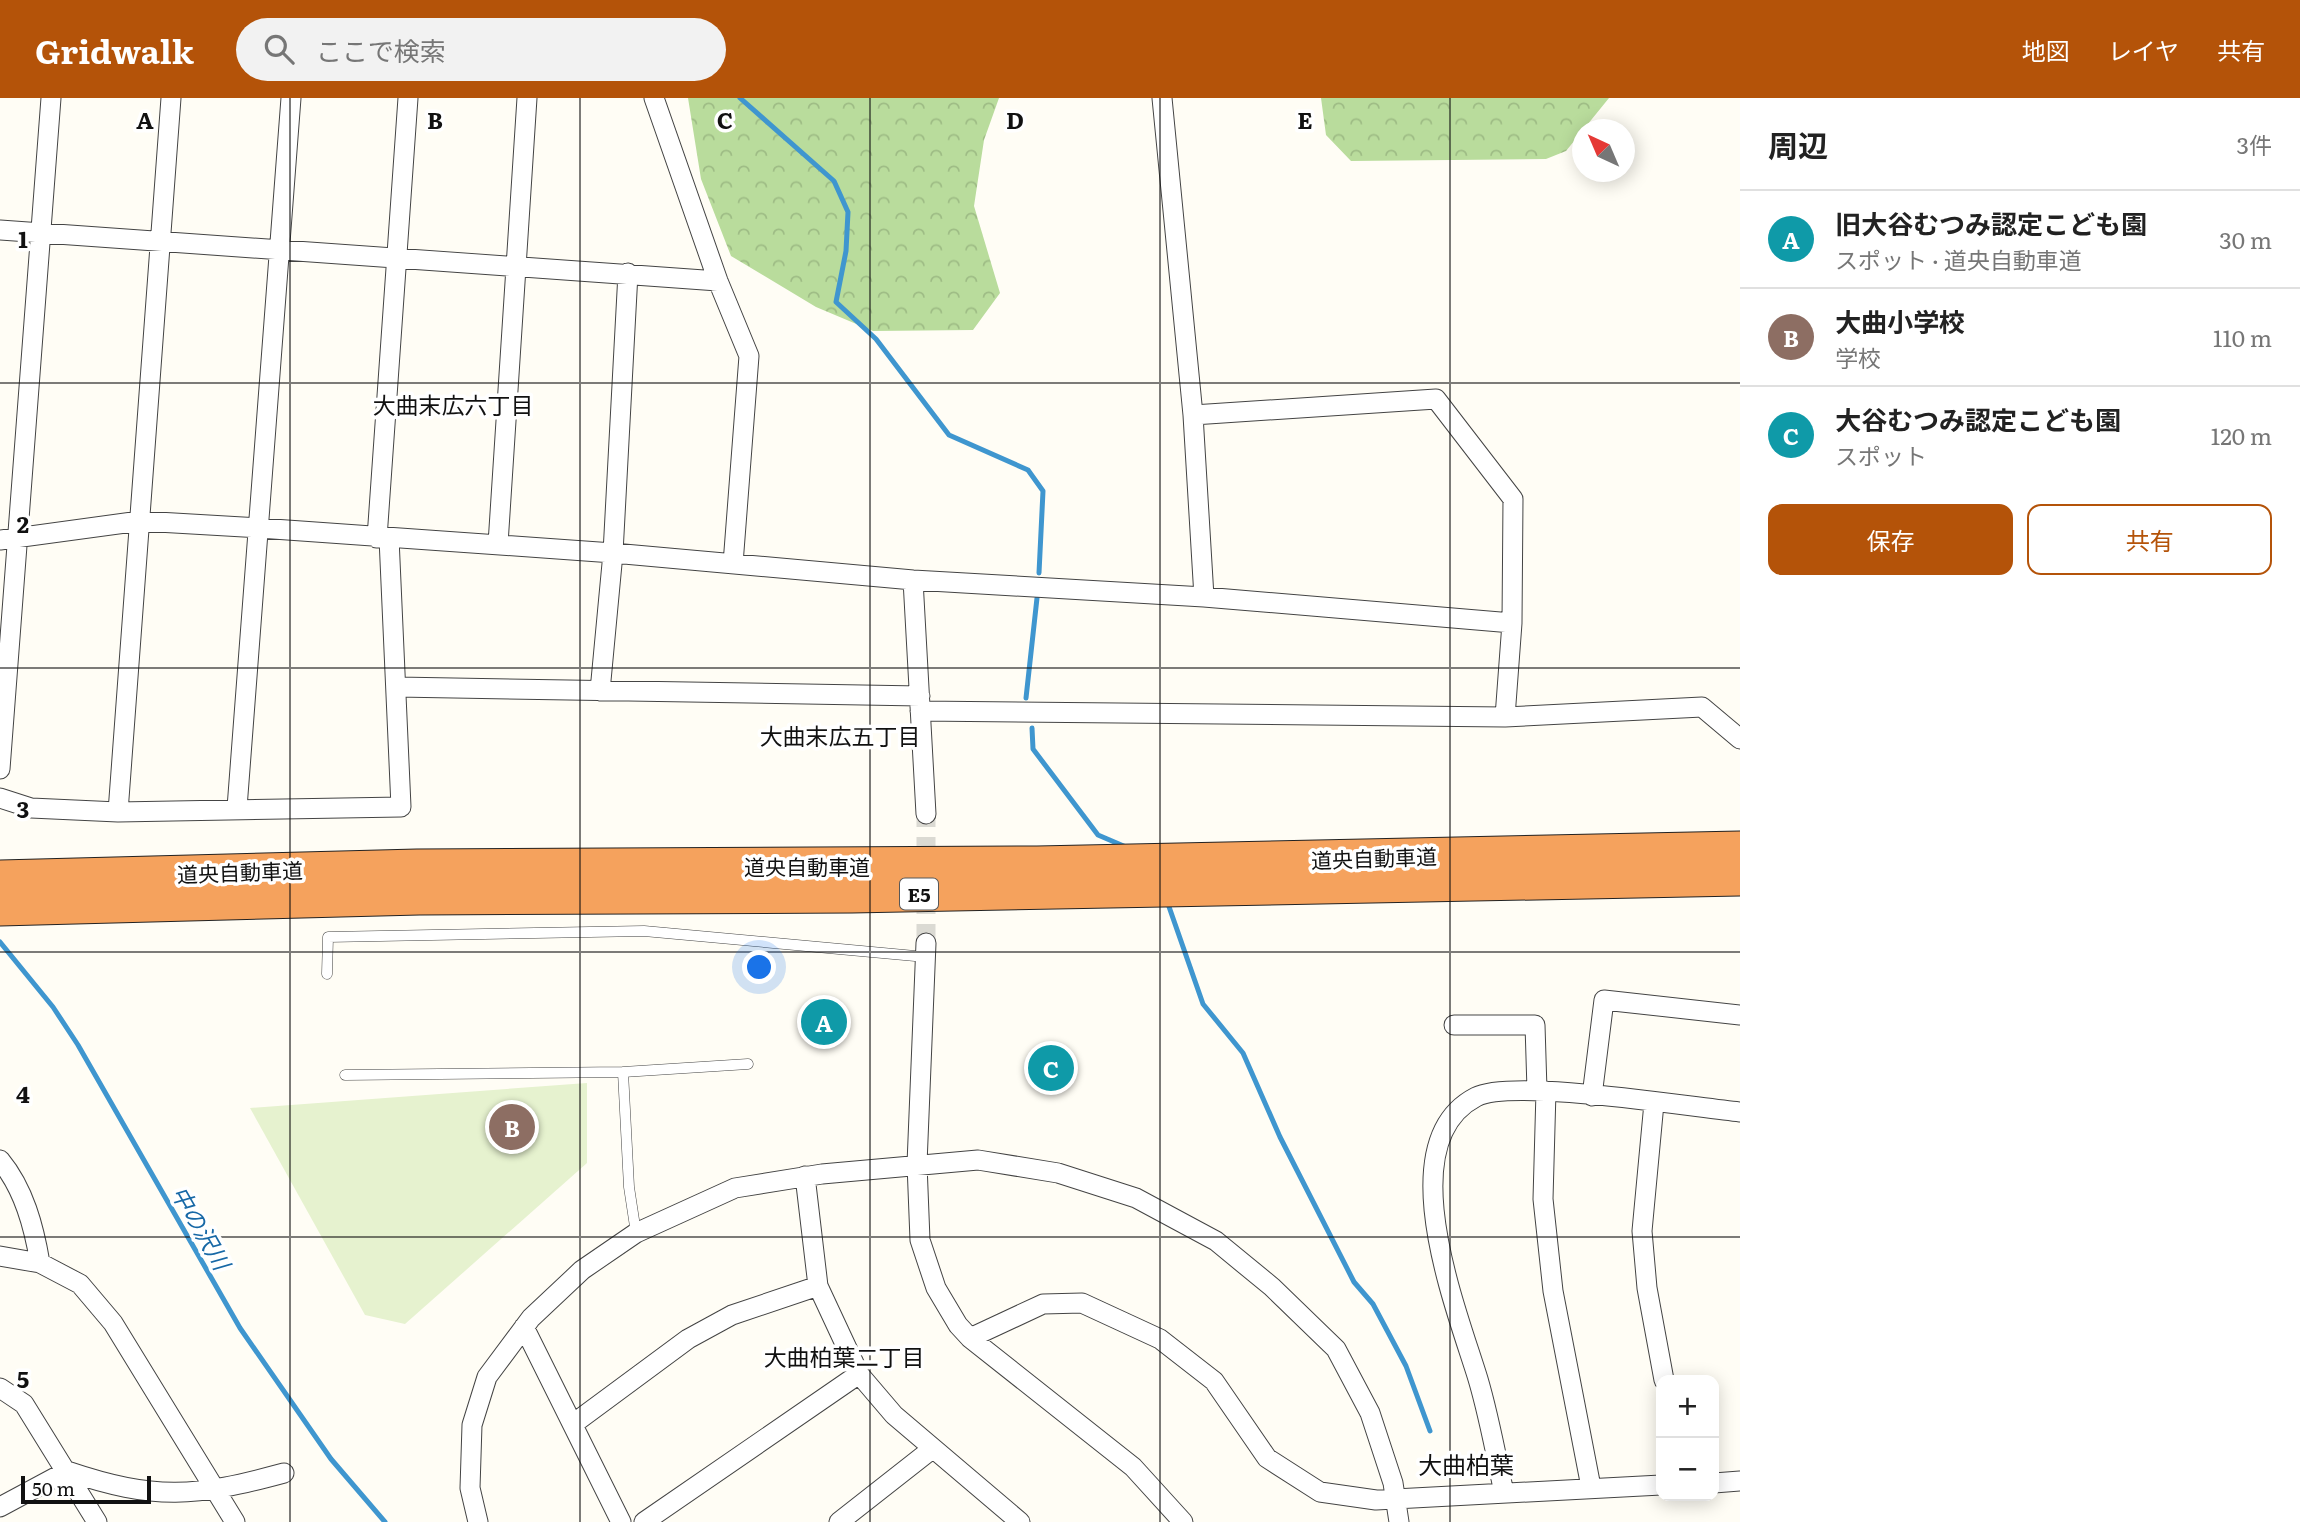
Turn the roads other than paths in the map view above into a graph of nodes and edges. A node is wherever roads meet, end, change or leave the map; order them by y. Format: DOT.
graph roads {
  1 [pos="51,98"];
  2 [pos="171,98"];
  3 [pos="291,98"];
  4 [pos="408,98"];
  5 [pos="527,98"];
  6 [pos="654,98"];
  7 [pos="1162,98"];
  8 [pos="0,229"];
  9 [pos="38,231"];
  10 [pos="158,240"];
  11 [pos="280,250"];
  12 [pos="399,256"];
  13 [pos="516,266"];
  14 [pos="628,273"];
  15 [pos="718,281"];
  16 [pos="1193,415"];
  17 [pos="140,521"];
  18 [pos="259,527"];
  19 [pos="9,538"];
  20 [pos="383,538"];
  21 [pos="498,544"];
  22 [pos="614,553"];
  23 [pos="733,564"];
  24 [pos="913,580"];
  25 [pos="1204,597"];
  26 [pos="1512,622"];
  27 [pos="397,687"];
  28 [pos="600,691"];
  29 [pos="920,704"];
  30 [pos="1505,717"];
  31 [pos="1740,740"];
  32 [pos="0,769"];
  33 [pos="0,798"];
  34 [pos="237,808"];
  35 [pos="118,812"];
  36 [pos="926,814"];
  37 [pos="1740,849"];
  38 [pos="0,878"];
  39 [pos="1740,878"];
  40 [pos="98,891"];
  41 [pos="0,908"];
  42 [pos="926,950"];
  43 [pos="327,974"];
  44 [pos="1740,1015"];
  45 [pos="1454,1025"];
  46 [pos="748,1064"];
  47 [pos="623,1072"];
  48 [pos="345,1075"];
  49 [pos="1541,1091"];
  50 [pos="1592,1096"];
  51 [pos="1654,1103"];
  52 [pos="1740,1112"];
  53 [pos="0,1160"];
  54 [pos="917,1164"];
  55 [pos="805,1176"];
  56 [pos="636,1233"];
  57 [pos="0,1256"];
  58 [pos="40,1263"];
  59 [pos="818,1286"];
  60 [pos="524,1327"];
  61 [pos="970,1338"];
  62 [pos="859,1374"];
  63 [pos="1663,1375"];
  64 [pos="0,1388"];
  65 [pos="573,1424"];
  66 [pos="932,1449"];
  67 [pos="67,1471"];
  68 [pos="284,1473"];
  69 [pos="1740,1481"];
  70 [pos="1719,1483"];
  71 [pos="1656,1486"];
  72 [pos="1591,1487"];
  73 [pos="216,1491"];
  74 [pos="1504,1493"];
  75 [pos="1396,1499"];
  76 [pos="0,1507"];
  77 [pos="1014,1520"];
  78 [pos="97,1522"];
  79 [pos="236,1522"];
  80 [pos="478,1522"];
  81 [pos="621,1522"];
  82 [pos="644,1522"];
  83 [pos="839,1522"];
  84 [pos="1183,1522"];
  85 [pos="1399,1522"];
  1 -- 9 [label="street"];
  2 -- 10 [label="street"];
  3 -- 11 [label="street"];
  4 -- 12 [label="street"];
  5 -- 13 [label="street"];
  6 -- 15 [label="street"];
  7 -- 16 [label="street"];
  8 -- 9 [label="street"];
  9 -- 10 [label="street"];
  9 -- 19 [label="street"];
  10 -- 11 [label="street"];
  10 -- 17 [label="street"];
  11 -- 12 [label="street"];
  11 -- 18 [label="street"];
  12 -- 13 [label="street"];
  12 -- 20 [label="street"];
  13 -- 14 [label="street"];
  13 -- 21 [label="street"];
  14 -- 15 [label="street"];
  14 -- 22 [label="street"];
  15 -- 23 [label="street"];
  16 -- 25 [label="street"];
  16 -- 26 [label="street"];
  17 -- 18 [label="street"];
  17 -- 19 [label="street"];
  17 -- 35 [label="street"];
  18 -- 20 [label="street"];
  18 -- 34 [label="street"];
  19 -- 32 [label="street"];
  20 -- 21 [label="street"];
  20 -- 27 [label="street"];
  21 -- 22 [label="street"];
  22 -- 23 [label="street"];
  22 -- 28 [label="street"];
  23 -- 24 [label="street"];
  24 -- 25 [label="street"];
  24 -- 29 [label="street"];
  25 -- 26 [label="street"];
  26 -- 30 [label="street"];
  27 -- 28 [label="street"];
  27 -- 34 [label="street"];
  28 -- 29 [label="street"];
  29 -- 30 [label="street"];
  29 -- 36 [label="street"];
  30 -- 31 [label="street"];
  33 -- 35 [label="street"];
  34 -- 35 [label="street"];
  37 -- 40 [label="highway, 道央自動車道 / E5"];
  38 -- 40 [label="highway, 道央自動車道 / E5"];
  39 -- 40 [label="highway, 道央自動車道 / E5"];
  40 -- 41 [label="highway, 道央自動車道 / E5"];
  42 -- 43 [label="lane"];
  42 -- 54 [label="street"];
  44 -- 50 [label="street"];
  45 -- 49 [label="street"];
  46 -- 47 [label="lane"];
  47 -- 48 [label="lane"];
  47 -- 56 [label="lane"];
  49 -- 50 [label="street"];
  49 -- 72 [label="street"];
  49 -- 74 [label="street"];
  50 -- 51 [label="street"];
  51 -- 52 [label="street"];
  51 -- 63 [label="street"];
  53 -- 58 [label="street"];
  54 -- 55 [label="street"];
  54 -- 61 [label="street"];
  54 -- 75 [label="street"];
  55 -- 56 [label="street"];
  55 -- 59 [label="street"];
  56 -- 60 [label="street"];
  57 -- 58 [label="street"];
  58 -- 73 [label="street"];
  59 -- 62 [label="street"];
  59 -- 65 [label="street"];
  60 -- 65 [label="street"];
  60 -- 80 [label="street"];
  61 -- 75 [label="street"];
  61 -- 84 [label="street"];
  62 -- 66 [label="street"];
  62 -- 82 [label="street"];
  64 -- 67 [label="street"];
  65 -- 81 [label="street"];
  66 -- 77 [label="street"];
  66 -- 83 [label="street"];
  67 -- 73 [label="street"];
  67 -- 76 [label="street"];
  67 -- 78 [label="street"];
  68 -- 73 [label="street"];
  69 -- 70 [label="street"];
  71 -- 72 [label="street"];
  72 -- 74 [label="street"];
  73 -- 79 [label="street"];
  74 -- 75 [label="street"];
  75 -- 85 [label="street"];
}
